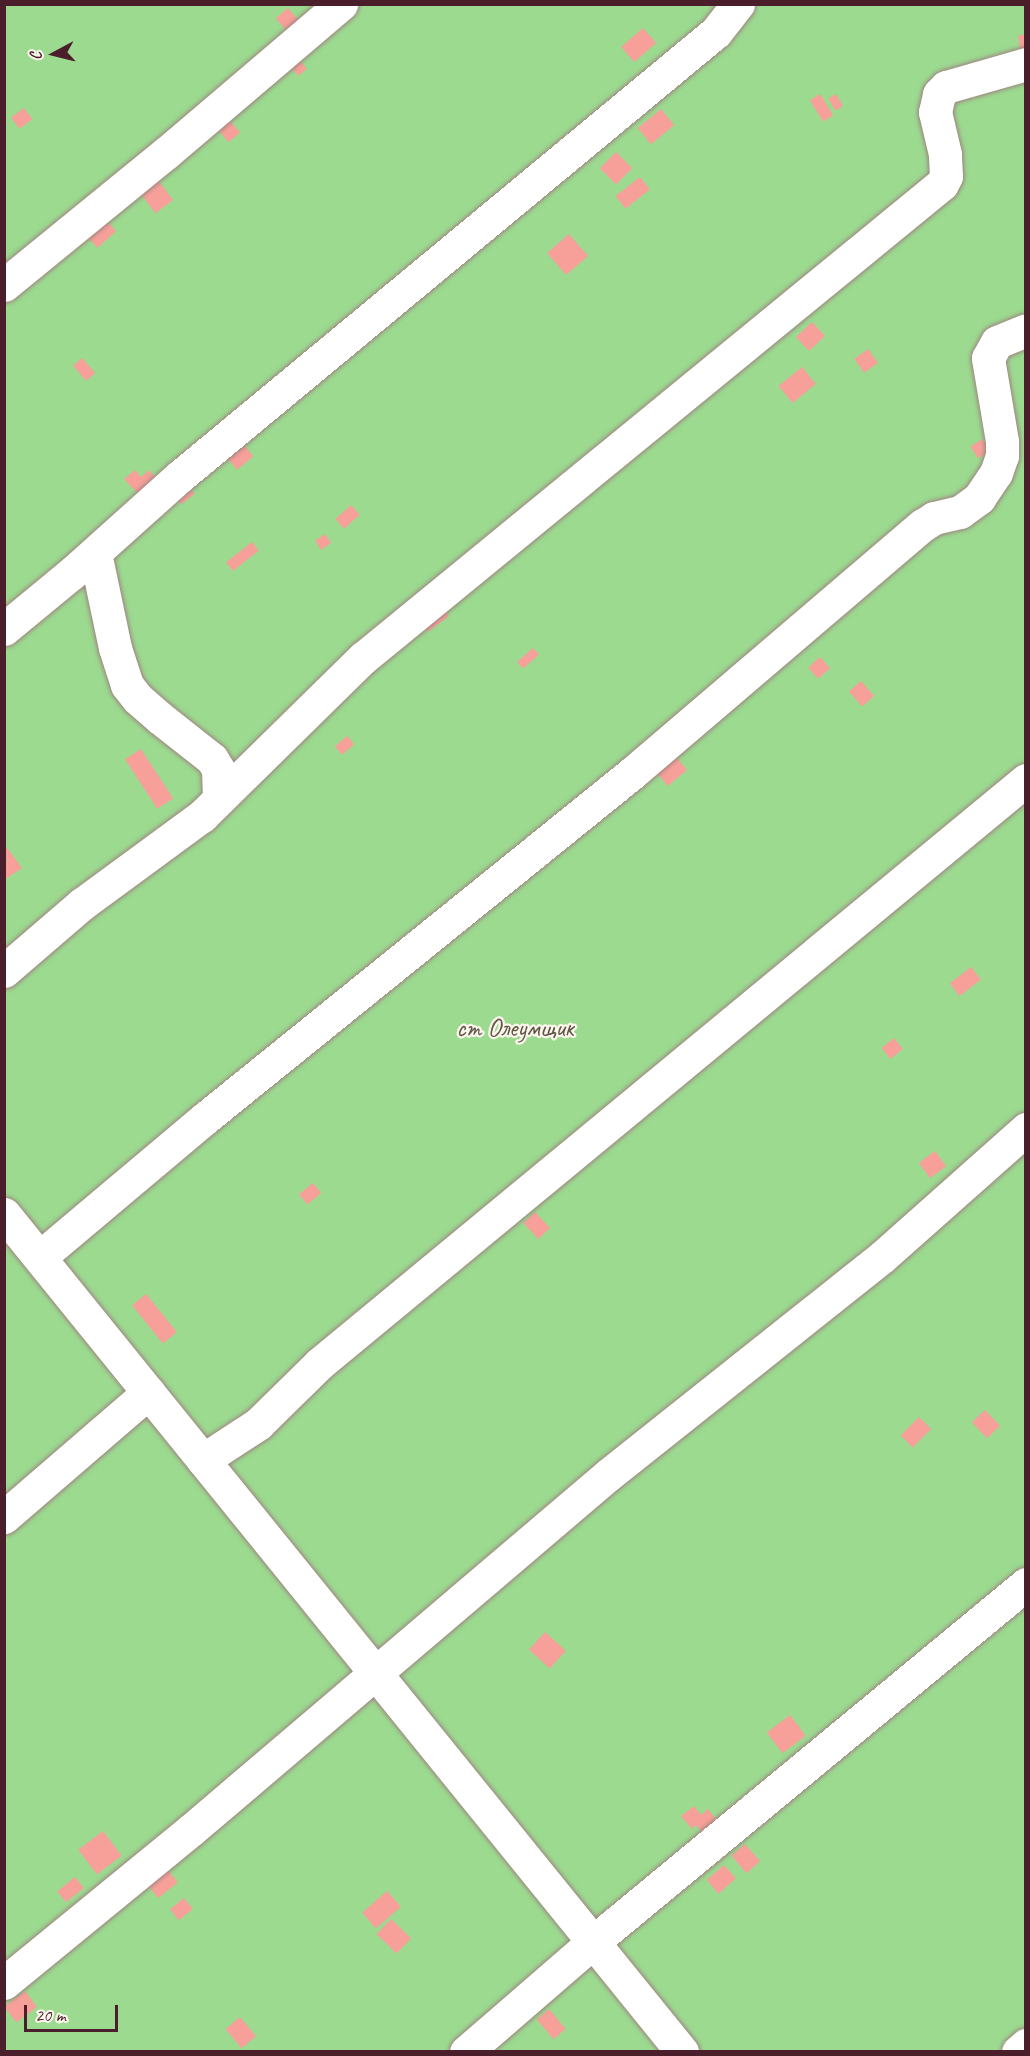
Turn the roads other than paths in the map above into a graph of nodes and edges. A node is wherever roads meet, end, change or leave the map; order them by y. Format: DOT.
graph roads {
  1 [pos="341,4"];
  2 [pos="738,4"];
  3 [pos="1026,64"];
  4 [pos="4,285"];
  5 [pos="1026,330"];
  6 [pos="95,553"];
  7 [pos="4,629"];
  8 [pos="1026,780"];
  9 [pos="219,798"];
  10 [pos="4,971"];
  11 [pos="1026,1129"];
  12 [pos="4,1214"];
  13 [pos="40,1257"];
  14 [pos="148,1392"];
  15 [pos="203,1460"];
  16 [pos="4,1517"];
  17 [pos="1026,1584"];
  18 [pos="375,1672"];
  19 [pos="593,1942"];
  20 [pos="4,1983"];
  21 [pos="1026,2045"];
  22 [pos="466,2052"];
  23 [pos="682,2052"];
  24 [pos="1018,2052"];
  1 -- 4 [label="lane"];
  2 -- 6 [label="lane"];
  3 -- 9 [label="lane"];
  5 -- 13 [label="lane"];
  6 -- 7 [label="lane"];
  6 -- 9 [label="lane"];
  8 -- 15 [label="lane"];
  9 -- 10 [label="lane"];
  11 -- 18 [label="lane"];
  12 -- 13 [label="lane"];
  13 -- 14 [label="lane"];
  14 -- 15 [label="lane"];
  14 -- 16 [label="lane"];
  15 -- 18 [label="lane"];
  17 -- 19 [label="lane"];
  18 -- 19 [label="lane"];
  18 -- 20 [label="lane"];
  19 -- 22 [label="lane"];
  19 -- 23 [label="lane"];
  21 -- 24 [label="lane"];
}
